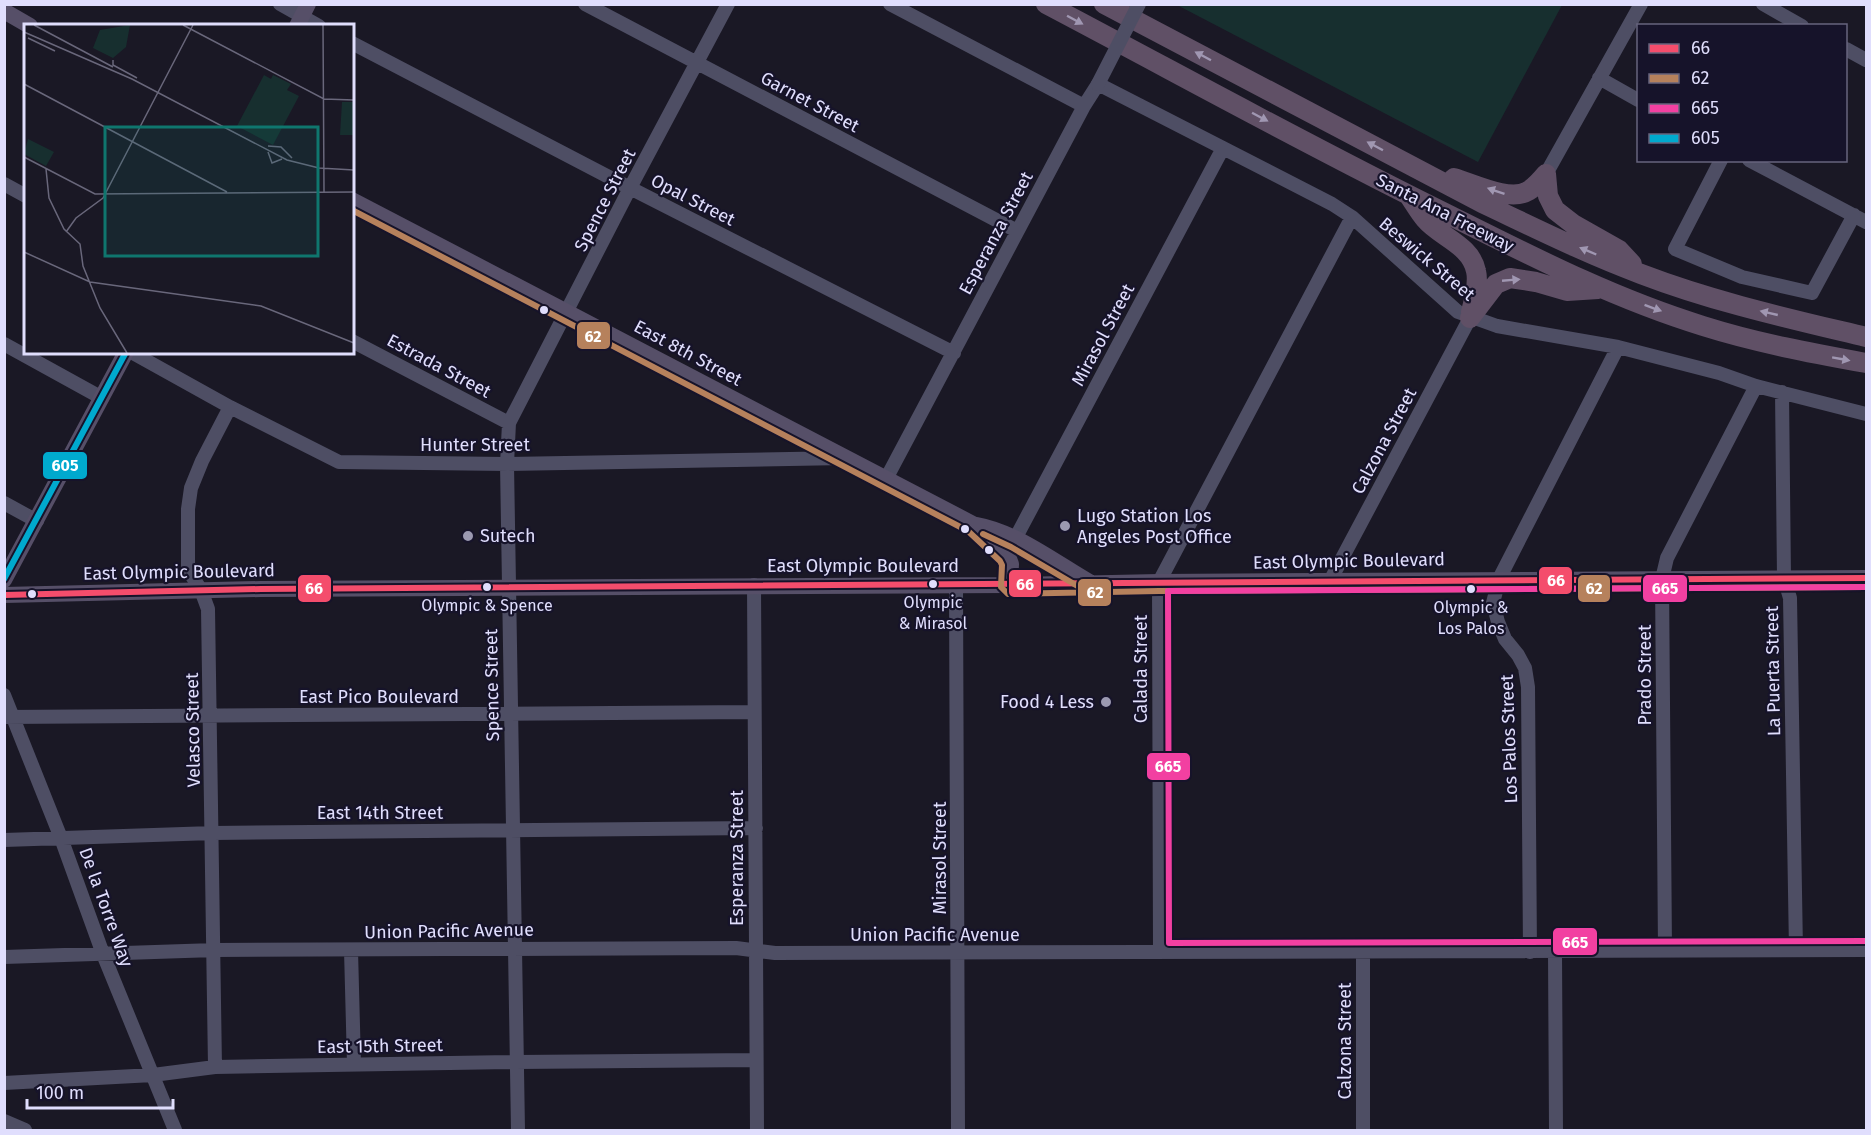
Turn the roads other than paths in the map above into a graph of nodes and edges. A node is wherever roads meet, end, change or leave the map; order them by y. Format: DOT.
graph roads {
  1 [pos="280,4"];
  2 [pos="585,4"];
  3 [pos="728,4"];
  4 [pos="890,4"];
  5 [pos="1046,4"];
  6 [pos="1104,4"];
  7 [pos="1139,4"];
  8 [pos="1641,4"];
  9 [pos="1763,4"];
  10 [pos="4,11"];
  11 [pos="302,16"];
  12 [pos="27,24"];
  13 [pos="316,24"];
  14 [pos="1798,24"];
  15 [pos="354,44"];
  16 [pos="1847,50"];
  17 [pos="1866,60"];
  18 [pos="698,63"];
  19 [pos="1599,78"];
  20 [pos="1098,84"];
  21 [pos="1637,99"];
  22 [pos="1084,106"];
  23 [pos="1223,148"];
  24 [pos="1720,162"];
  25 [pos="1753,162"];
  26 [pos="1413,166"];
  27 [pos="1546,174"];
  28 [pos="4,184"];
  29 [pos="630,188"];
  30 [pos="24,195"];
  31 [pos="1409,196"];
  32 [pos="354,201"];
  33 [pos="1854,215"];
  34 [pos="1352,217"];
  35 [pos="1866,222"];
  36 [pos="1017,231"];
  37 [pos="1641,274"];
  38 [pos="1602,289"];
  39 [pos="568,312"];
  40 [pos="1470,318"];
  41 [pos="1866,337"];
  42 [pos="354,342"];
  43 [pos="4,344"];
  44 [pos="1618,347"];
  45 [pos="954,353"];
  46 [pos="125,354"];
  47 [pos="135,354"];
  48 [pos="1866,363"];
  49 [pos="1756,386"];
  50 [pos="1782,392"];
  51 [pos="102,398"];
  52 [pos="230,407"];
  53 [pos="1866,414"];
  54 [pos="509,423"];
  55 [pos="845,458"];
  56 [pos="507,464"];
  57 [pos="886,479"];
  58 [pos="4,503"];
  59 [pos="37,521"];
  60 [pos="973,524"];
  61 [pos="1016,538"];
  62 [pos="1784,578"];
  63 [pos="1866,578"];
  64 [pos="1499,579"];
  65 [pos="1662,579"];
  66 [pos="4,580"];
  67 [pos="1330,581"];
  68 [pos="1159,582"];
  69 [pos="1091,583"];
  70 [pos="754,585"];
  71 [pos="956,585"];
  72 [pos="1010,585"];
  73 [pos="509,588"];
  74 [pos="201,590"];
  75 [pos="4,595"];
  76 [pos="4,695"];
  77 [pos="754,712"];
  78 [pos="511,714"];
  79 [pos="211,716"];
  80 [pos="9,717"];
  81 [pos="756,828"];
  82 [pos="512,830"];
  83 [pos="213,833"];
  84 [pos="61,838"];
  85 [pos="4,840"];
  86 [pos="514,948"];
  87 [pos="215,950"];
  88 [pos="351,950"];
  89 [pos="755,950"];
  90 [pos="1796,950"];
  91 [pos="1866,950"];
  92 [pos="1665,951"];
  93 [pos="1161,952"];
  94 [pos="1363,952"];
  95 [pos="1530,952"];
  96 [pos="1555,952"];
  97 [pos="958,953"];
  98 [pos="103,954"];
  99 [pos="4,957"];
  100 [pos="756,1060"];
  101 [pos="517,1062"];
  102 [pos="354,1064"];
  103 [pos="216,1067"];
  104 [pos="153,1075"];
  105 [pos="4,1083"];
  106 [pos="4,1121"];
  107 [pos="26,1131"];
  108 [pos="175,1131"];
  109 [pos="518,1131"];
  110 [pos="757,1131"];
  111 [pos="958,1131"];
  112 [pos="1363,1131"];
  113 [pos="1556,1131"];
  1 -- 11 [label="street"];
  2 -- 18 [label="street, Garnet Street"];
  3 -- 18 [label="street, Spence Street"];
  4 -- 22 [label="street"];
  5 -- 31 [label="highway, Santa Ana Freeway, one-way"];
  26 -- 6 [label="highway, Santa Ana Freeway, one-way"];
  7 -- 20 [label="street, Esperanza Street, bridge"];
  8 -- 19 [label="street"];
  9 -- 14 [label="street"];
  10 -- 12 [label="main road"];
  11 -- 13 [label="street"];
  15 -- 29 [label="street, Opal Street"];
  16 -- 17 [label="street"];
  18 -- 29 [label="street, Spence Street"];
  18 -- 36 [label="street, Garnet Street"];
  19 -- 21 [label="street"];
  19 -- 27 [label="street"];
  20 -- 22 [label="street, Esperanza Street"];
  20 -- 23 [label="street, Beswick Street"];
  22 -- 36 [label="street, Esperanza Street"];
  23 -- 34 [label="street, Beswick Street"];
  23 -- 61 [label="street, Mirasol Street"];
  24 -- 33 [label="street"];
  25 -- 33 [label="street"];
  27 -- 26 [label="highway, one-way"];
  37 -- 26 [label="highway, Santa Ana Freeway, one-way"];
  27 -- 37 [label="highway"];
  28 -- 30 [label="street"];
  29 -- 39 [label="street, Spence Street"];
  29 -- 45 [label="street, Opal Street"];
  31 -- 38 [label="highway, Santa Ana Freeway"];
  31 -- 40 [label="highway"];
  32 -- 39 [label="main road, East 8th Street"];
  33 -- 35 [label="street"];
  34 -- 40 [label="street, Beswick Street"];
  34 -- 68 [label="street, Calada Street"];
  36 -- 45 [label="street, Esperanza Street"];
  41 -- 37 [label="highway, Santa Ana Freeway, one-way"];
  40 -- 38 [label="highway, one-way"];
  38 -- 48 [label="highway, Santa Ana Freeway, one-way"];
  39 -- 54 [label="street, Spence Street"];
  39 -- 55 [label="main road, East 8th Street"];
  40 -- 44 [label="street, Beswick Street"];
  40 -- 67 [label="street, Calzona Street"];
  42 -- 54 [label="street, Estrada Street"];
  43 -- 51 [label="street"];
  44 -- 49 [label="street, Beswick Street"];
  44 -- 64 [label="street, Los Palos Street"];
  45 -- 57 [label="street, Esperanza Street"];
  46 -- 51 [label="main road"];
  47 -- 52 [label="street, Hunter Street"];
  49 -- 50 [label="street, Beswick Street"];
  49 -- 65 [label="street, Prado Street"];
  50 -- 53 [label="street, Beswick Street"];
  50 -- 62 [label="street, La Puerta Street"];
  51 -- 59 [label="main road"];
  52 -- 56 [label="street, Hunter Street"];
  52 -- 74 [label="street, Velasco Street"];
  54 -- 56 [label="street, Spence Street"];
  55 -- 56 [label="street, Hunter Street"];
  55 -- 57 [label="main road, East 8th Street"];
  56 -- 73 [label="street, Spence Street"];
  57 -- 60 [label="main road, East 8th Street"];
  58 -- 59 [label="street"];
  59 -- 66 [label="main road"];
  60 -- 61 [label="main road, East 8th Street"];
  60 -- 72 [label="main road, East 8th Street"];
  61 -- 69 [label="main road, East 8th Street"];
  62 -- 63 [label="main road, East Olympic Boulevard"];
  62 -- 65 [label="main road, East Olympic Boulevard"];
  62 -- 90 [label="street, La Puerta Street"];
  64 -- 65 [label="main road, East Olympic Boulevard"];
  64 -- 67 [label="main road, East Olympic Boulevard"];
  64 -- 95 [label="street, Los Palos Street"];
  65 -- 92 [label="street, Prado Street"];
  67 -- 68 [label="main road, East Olympic Boulevard"];
  68 -- 69 [label="main road, East Olympic Boulevard"];
  68 -- 93 [label="street, Calada Street"];
  69 -- 72 [label="main road, East Olympic Boulevard"];
  70 -- 71 [label="main road, East Olympic Boulevard"];
  70 -- 73 [label="main road, East Olympic Boulevard"];
  70 -- 77 [label="street, Esperanza Street"];
  71 -- 72 [label="main road, East Olympic Boulevard"];
  71 -- 97 [label="street, Mirasol Street"];
  73 -- 74 [label="main road, East Olympic Boulevard"];
  73 -- 78 [label="street, Spence Street"];
  74 -- 75 [label="main road, East Olympic Boulevard"];
  74 -- 79 [label="street, Velasco Street"];
  76 -- 80 [label="street, De la Torre Way"];
  77 -- 78 [label="street, East Pico Boulevard"];
  77 -- 81 [label="street, Esperanza Street"];
  78 -- 79 [label="street, East Pico Boulevard"];
  78 -- 82 [label="street, Spence Street"];
  79 -- 80 [label="street, East Pico Boulevard"];
  79 -- 83 [label="street, Velasco Street"];
  80 -- 84 [label="street, De la Torre Way"];
  81 -- 82 [label="street, East 14th Street"];
  81 -- 89 [label="street, Esperanza Street"];
  82 -- 83 [label="street, East 14th Street"];
  82 -- 86 [label="street, Spence Street"];
  83 -- 84 [label="street, East 14th Street"];
  83 -- 87 [label="street, Velasco Street"];
  84 -- 85 [label="street, East 14th Street"];
  84 -- 98 [label="street, De la Torre Way"];
  86 -- 88 [label="street, Union Pacific Avenue"];
  86 -- 89 [label="street, Union Pacific Avenue"];
  86 -- 101 [label="street, Spence Street"];
  87 -- 88 [label="street, Union Pacific Avenue"];
  87 -- 98 [label="street, Union Pacific Avenue"];
  87 -- 103 [label="street, Velasco Street"];
  88 -- 102 [label="street"];
  89 -- 97 [label="street, Union Pacific Avenue"];
  89 -- 100 [label="street, Esperanza Street"];
  90 -- 91 [label="street, Union Pacific Avenue"];
  90 -- 92 [label="street, Union Pacific Avenue"];
  92 -- 96 [label="street, Union Pacific Avenue"];
  93 -- 94 [label="street, Union Pacific Avenue"];
  93 -- 97 [label="street, Union Pacific Avenue"];
  94 -- 95 [label="street, Union Pacific Avenue"];
  94 -- 112 [label="street, Calzona Street"];
  95 -- 96 [label="street, Union Pacific Avenue"];
  96 -- 113 [label="street"];
  97 -- 111 [label="street, Mirasol Street"];
  98 -- 99 [label="street, Union Pacific Avenue"];
  98 -- 104 [label="street, De la Torre Way"];
  100 -- 101 [label="street, East 15th Street"];
  100 -- 110 [label="street, Esperanza Street"];
  101 -- 102 [label="street, East 15th Street"];
  101 -- 109 [label="street, Spence Street"];
  102 -- 103 [label="street, East 15th Street"];
  103 -- 104 [label="street, East 15th Street"];
  104 -- 105 [label="street, East 15th Street"];
  104 -- 108 [label="street, De la Torre Way"];
  106 -- 107 [label="street"];
}
